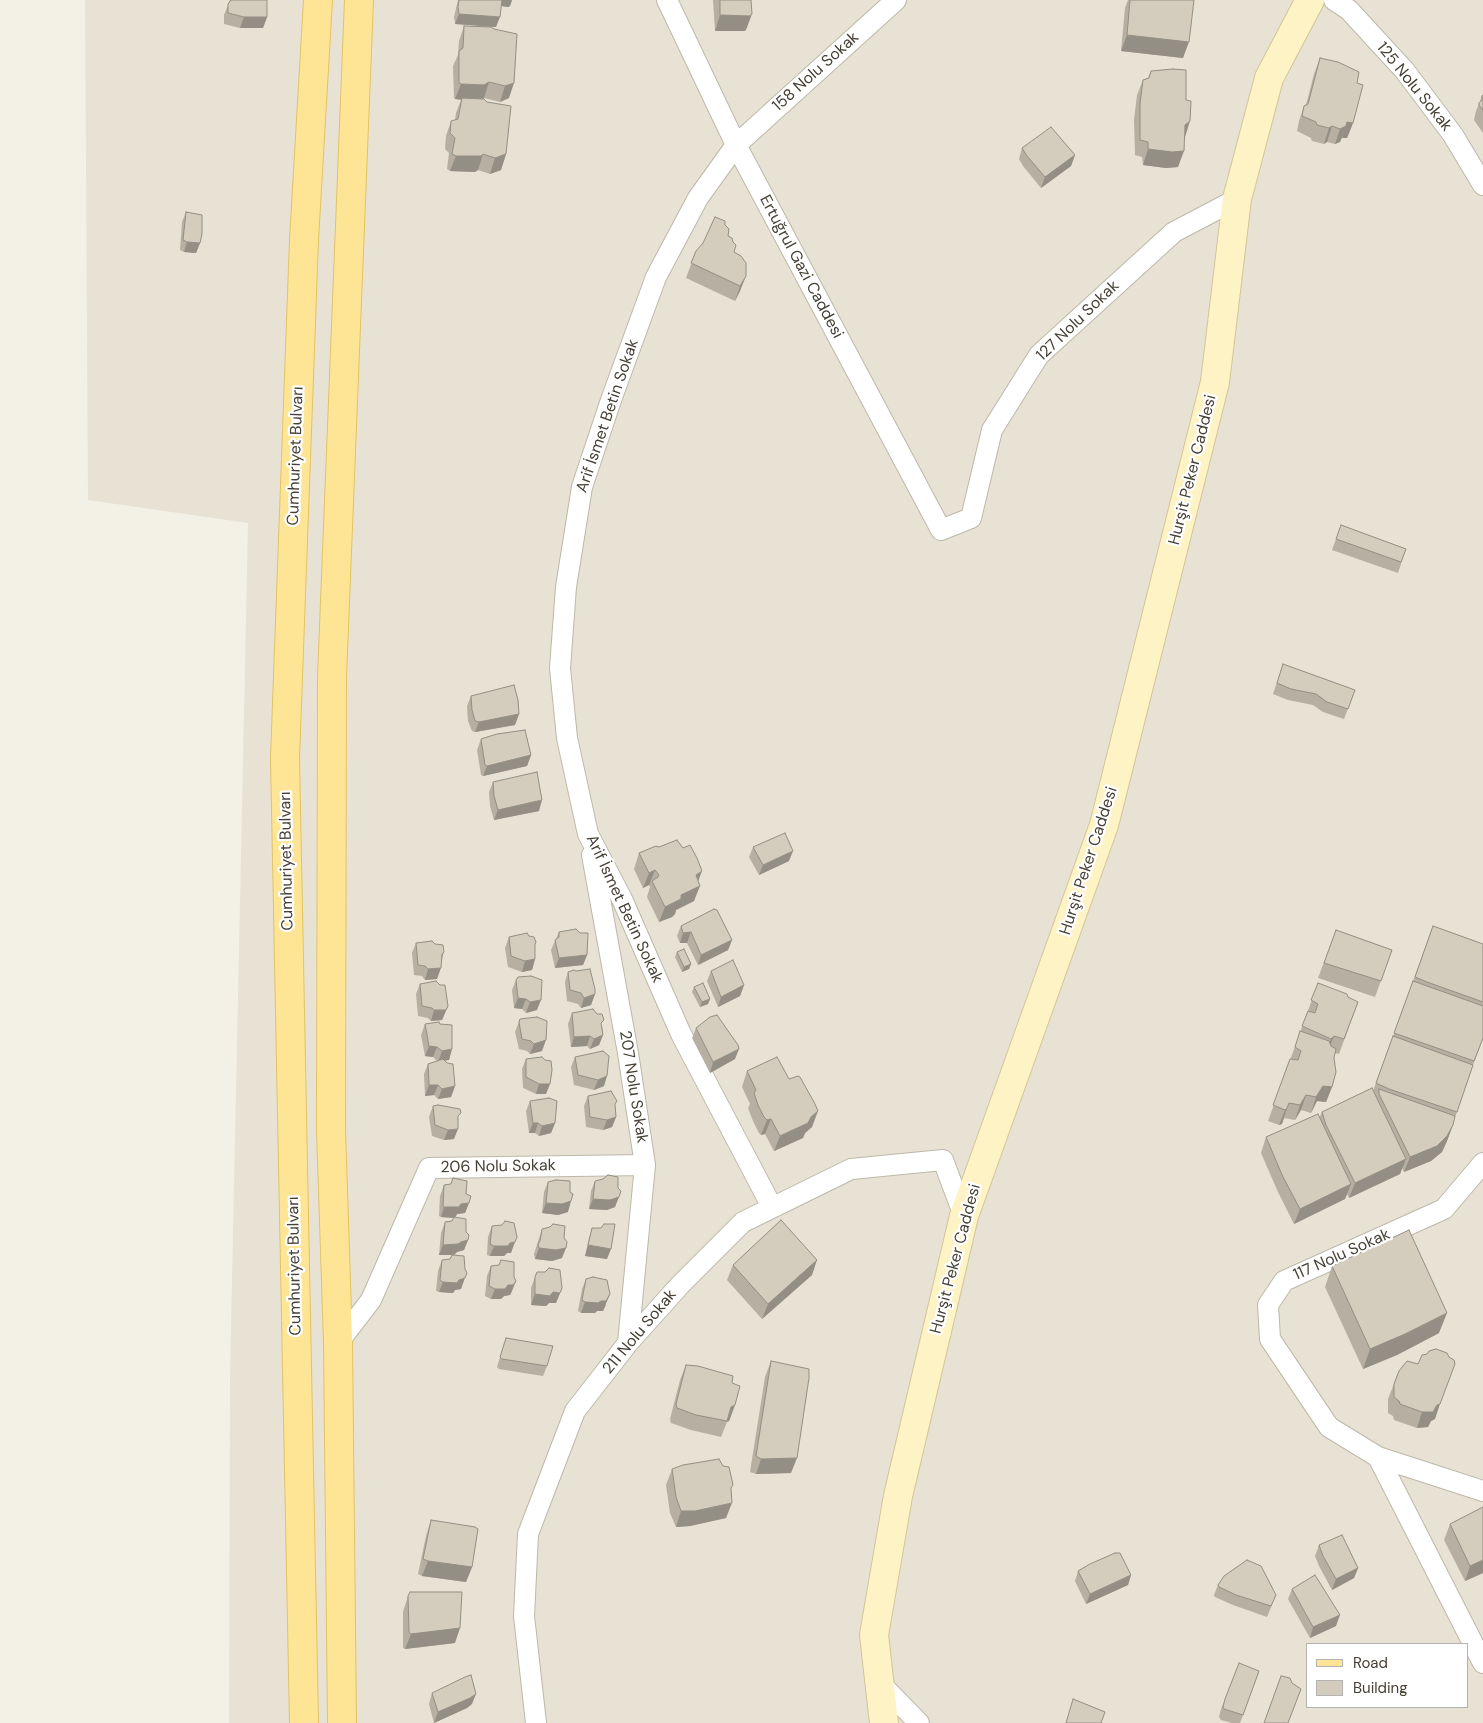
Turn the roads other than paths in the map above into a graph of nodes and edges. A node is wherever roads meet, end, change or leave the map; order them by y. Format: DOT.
graph roads {
  1 [pos="318,0"];
  2 [pos="358,0"];
  3 [pos="667,0"];
  4 [pos="896,0"];
  5 [pos="1310,0"];
  6 [pos="1349,3"];
  7 [pos="736,145"];
  8 [pos="1483,184"];
  9 [pos="1237,199"];
  10 [pos="941,530"];
  11 [pos="588,834"];
  12 [pos="1483,1163"];
  13 [pos="645,1165"];
  14 [pos="772,1207"];
  15 [pos="964,1216"];
  16 [pos="338,1343"];
  17 [pos="628,1343"];
  18 [pos="1378,1457"];
  19 [pos="1483,1491"];
  20 [pos="1483,1663"];
  21 [pos="880,1683"];
  22 [pos="304,1723"];
  23 [pos="342,1723"];
  24 [pos="536,1723"];
  25 [pos="884,1723"];
  26 [pos="919,1723"];
  1 -- 22 [label="main road, Cumhuriyet Bulvarı"];
  2 -- 16 [label="main road"];
  3 -- 7 [label="street, Ertuğrul Gazi Caddesi"];
  4 -- 7 [label="street, 158 Nolu Sokak"];
  5 -- 9 [label="street, Hurşit Peker Caddesi"];
  6 -- 8 [label="street, 125 Nolu Sokak"];
  7 -- 10 [label="street, Ertuğrul Gazi Caddesi"];
  7 -- 11 [label="street, Arif İsmet Betin Sokak"];
  9 -- 10 [label="street, 127 Nolu Sokak"];
  9 -- 15 [label="street, Hurşit Peker Caddesi"];
  11 -- 13 [label="street, 207 Nolu Sokak"];
  11 -- 14 [label="street, Arif İsmet Betin Sokak"];
  12 -- 18 [label="street, 117 Nolu Sokak"];
  13 -- 16 [label="street, 206 Nolu Sokak"];
  13 -- 17 [label="street, 207 Nolu Sokak"];
  14 -- 15 [label="street, 211 Nolu Sokak"];
  14 -- 17 [label="street, 211 Nolu Sokak"];
  15 -- 21 [label="street, Hurşit Peker Caddesi"];
  16 -- 23 [label="main road"];
  17 -- 24 [label="street, 211 Nolu Sokak"];
  18 -- 19 [label="street"];
  18 -- 20 [label="street"];
  21 -- 25 [label="street, Hurşit Peker Caddesi"];
  21 -- 26 [label="street"];
}
